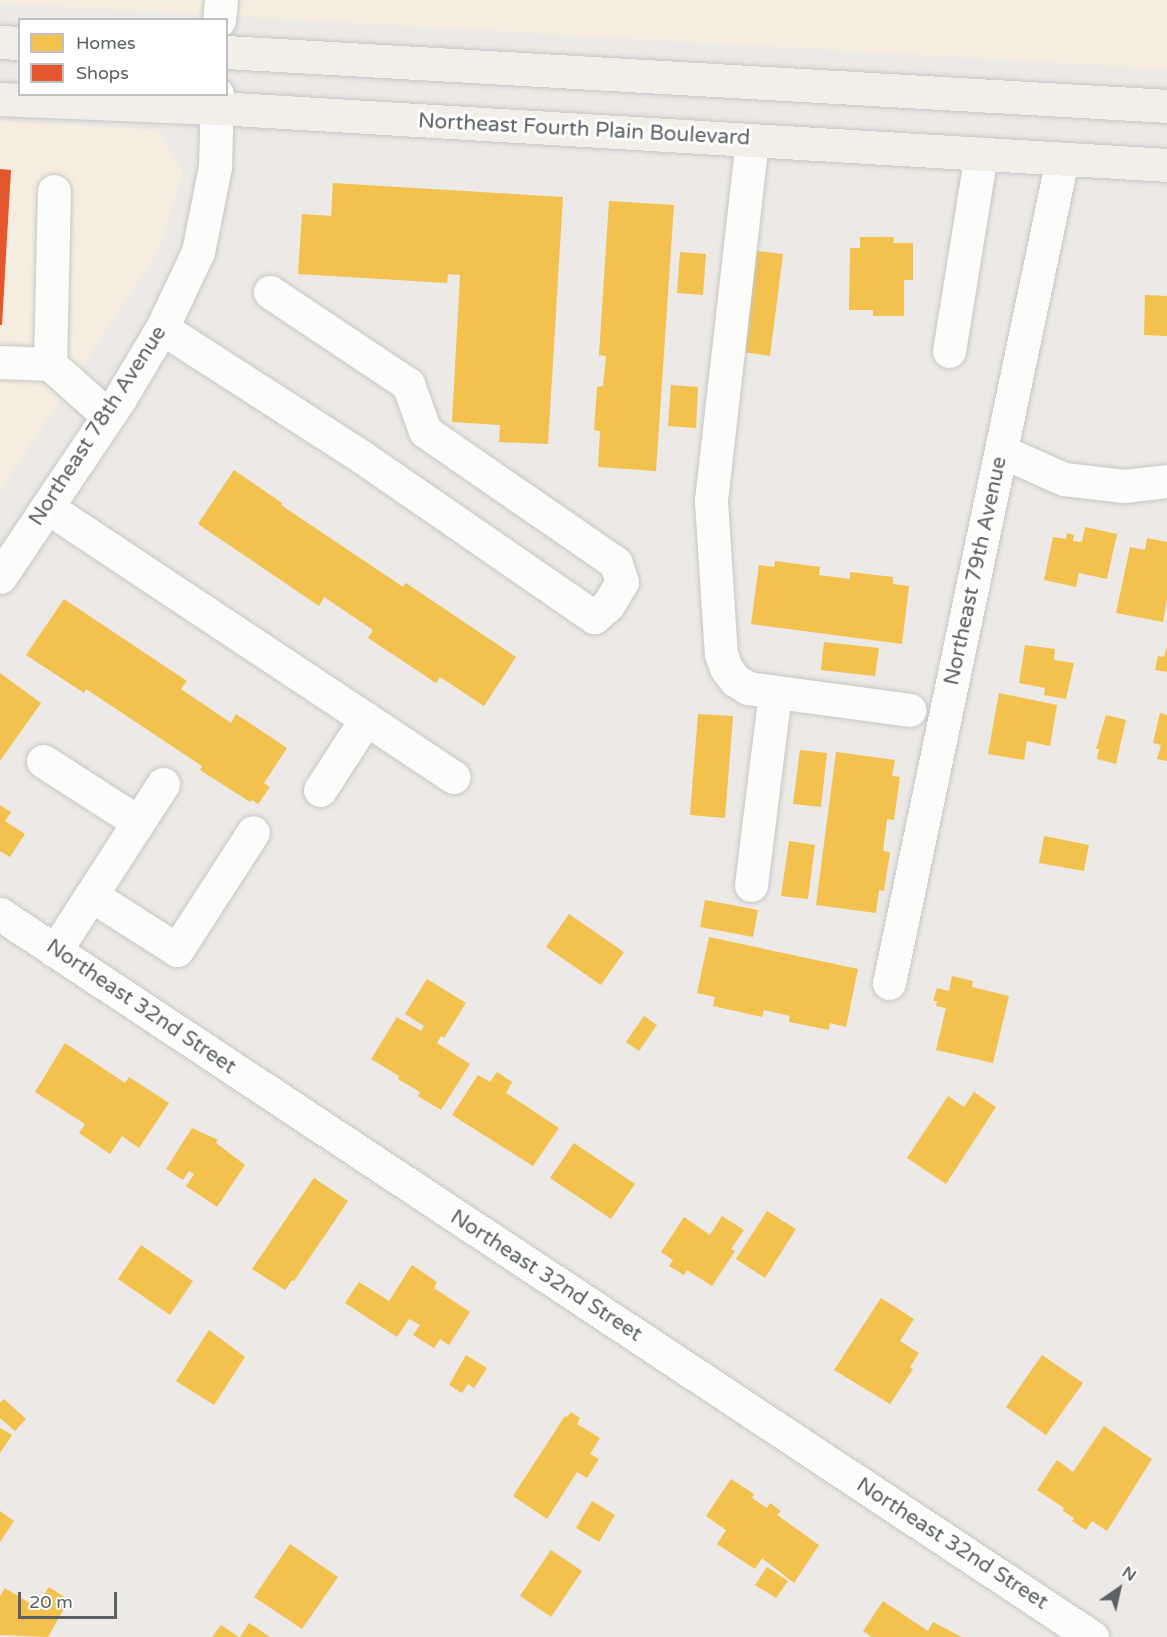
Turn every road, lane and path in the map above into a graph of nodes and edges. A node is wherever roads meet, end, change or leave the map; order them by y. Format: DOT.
graph roads {
  1 [pos="221,0"];
  2 [pos="219,18"];
  3 [pos="0,42"];
  4 [pos="18,43"];
  5 [pos="228,52"];
  6 [pos="0,99"];
  7 [pos="217,101"];
  8 [pos="1167,106"];
  9 [pos="752,140"];
  10 [pos="981,154"];
  11 [pos="1062,159"];
  12 [pos="1167,165"];
  13 [pos="54,191"];
  14 [pos="270,292"];
  15 [pos="162,328"];
  16 [pos="949,351"];
  17 [pos="0,362"];
  18 [pos="50,364"];
  19 [pos="108,416"];
  20 [pos="1001,451"];
  21 [pos="1167,481"];
  22 [pos="47,507"];
  23 [pos="0,577"];
  24 [pos="775,693"];
  25 [pos="909,710"];
  26 [pos="366,719"];
  27 [pos="43,760"];
  28 [pos="453,777"];
  29 [pos="163,784"];
  30 [pos="320,790"];
  31 [pos="138,822"];
  32 [pos="252,832"];
  33 [pos="751,885"];
  34 [pos="91,895"];
  35 [pos="0,914"];
  36 [pos="55,951"];
  37 [pos="889,983"];
  38 [pos="1092,1637"];
  1 -- 2 [label="street"];
  3 -- 4 [label="main road"];
  5 -- 8 [label="main road"];
  6 -- 7 [label="main road, Northeast Fourth Plain Boulevard"];
  7 -- 9 [label="main road, Northeast Fourth Plain Boulevard"];
  7 -- 15 [label="street, Northeast 78th Avenue"];
  9 -- 10 [label="main road, Northeast Fourth Plain Boulevard"];
  9 -- 24 [label="street"];
  10 -- 11 [label="main road, Northeast Fourth Plain Boulevard"];
  10 -- 16 [label="street"];
  11 -- 12 [label="main road, Northeast Fourth Plain Boulevard"];
  11 -- 20 [label="street, Northeast 79th Avenue"];
  13 -- 18 [label="street"];
  14 -- 15 [label="street"];
  15 -- 19 [label="street, Northeast 78th Avenue"];
  17 -- 18 [label="street"];
  18 -- 19 [label="street"];
  19 -- 22 [label="street, Northeast 78th Avenue"];
  20 -- 21 [label="street"];
  20 -- 37 [label="street, Northeast 79th Avenue"];
  22 -- 23 [label="street, Northeast 78th Avenue"];
  22 -- 26 [label="street"];
  24 -- 25 [label="street"];
  24 -- 33 [label="street"];
  26 -- 28 [label="street"];
  26 -- 30 [label="street"];
  27 -- 31 [label="street"];
  29 -- 31 [label="street"];
  31 -- 34 [label="street"];
  32 -- 34 [label="street"];
  34 -- 36 [label="street"];
  35 -- 36 [label="street, Northeast 32nd Street"];
  36 -- 38 [label="street, Northeast 32nd Street"];
}
